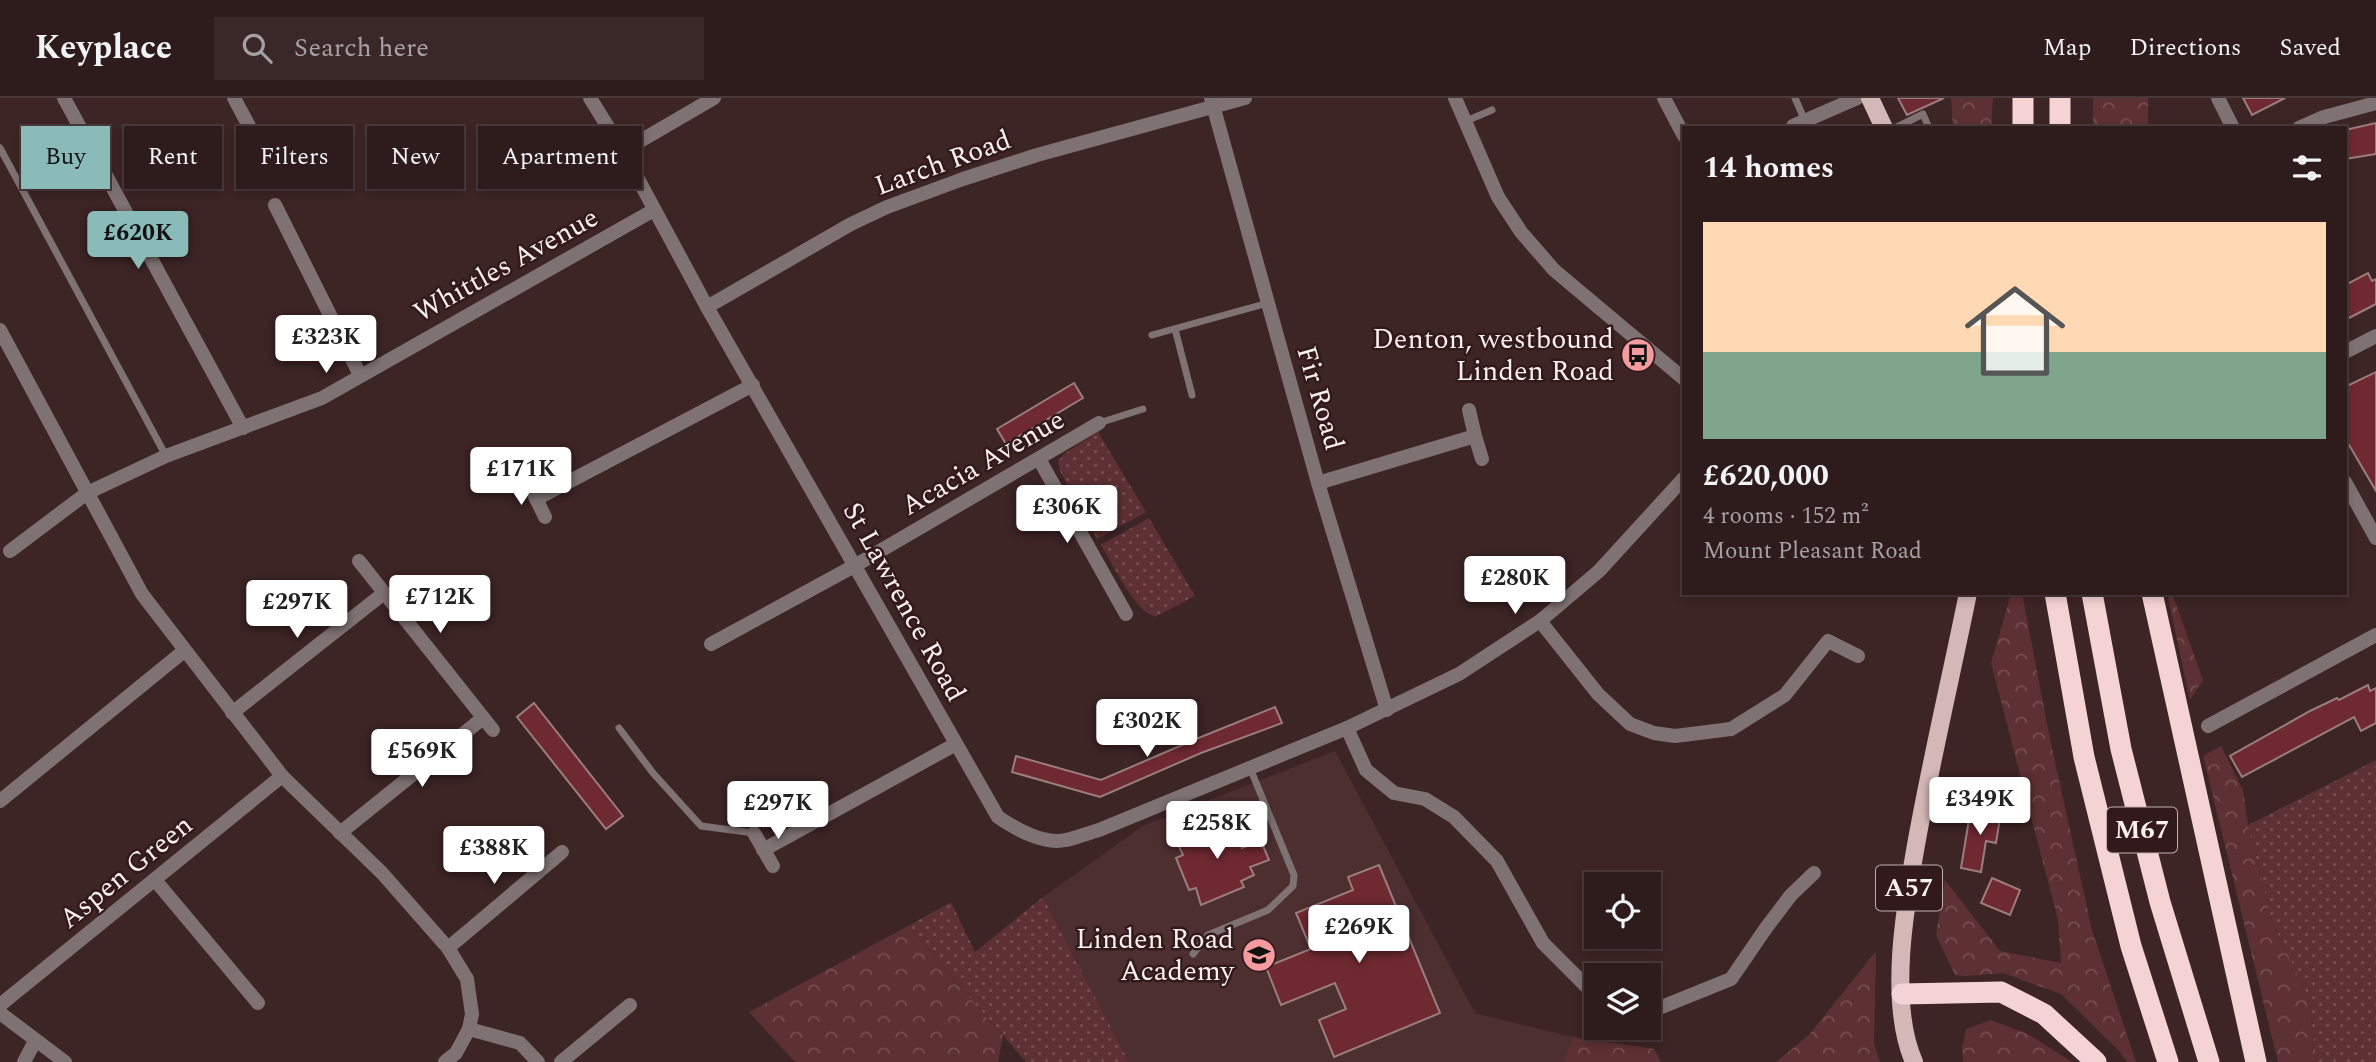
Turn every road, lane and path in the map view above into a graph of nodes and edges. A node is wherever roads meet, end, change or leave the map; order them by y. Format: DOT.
graph roads {
  1 [pos="64,98"];
  2 [pos="234,98"];
  3 [pos="590,98"];
  4 [pos="714,98"];
  5 [pos="1245,98"];
  6 [pos="1455,98"];
  7 [pos="1664,98"];
  8 [pos="1795,98"];
  9 [pos="1857,98"];
  10 [pos="1870,98"];
  11 [pos="2023,98"];
  12 [pos="2060,98"];
  13 [pos="2218,98"];
  14 [pos="1212,102"];
  15 [pos="2376,103"];
  16 [pos="1492,110"];
  17 [pos="1466,121"];
  18 [pos="1797,125"];
  19 [pos="249,126"];
  20 [pos="607,126"];
  21 [pos="1883,126"];
  22 [pos="1899,126"];
  23 [pos="1928,126"];
  24 [pos="2023,126"];
  25 [pos="2060,126"];
  26 [pos="2231,126"];
  27 [pos="2304,126"];
  28 [pos="1682,132"];
  29 [pos="642,140"];
  30 [pos="0,148"];
  31 [pos="642,187"];
  32 [pos="275,205"];
  33 [pos="654,210"];
  34 [pos="1268,303"];
  35 [pos="707,307"];
  36 [pos="1175,329"];
  37 [pos="0,330"];
  38 [pos="1152,335"];
  39 [pos="2376,336"];
  40 [pos="2347,351"];
  41 [pos="359,375"];
  42 [pos="1682,377"];
  43 [pos="753,384"];
  44 [pos="1192,395"];
  45 [pos="1143,409"];
  46 [pos="1469,410"];
  47 [pos="1099,423"];
  48 [pos="243,428"];
  49 [pos="1475,436"];
  50 [pos="166,456"];
  51 [pos="1039,459"];
  52 [pos="1482,459"];
  53 [pos="1682,480"];
  54 [pos="528,482"];
  55 [pos="1318,482"];
  56 [pos="2347,486"];
  57 [pos="87,493"];
  58 [pos="537,499"];
  59 [pos="545,517"];
  60 [pos="2376,538"];
  61 [pos="10,551"];
  62 [pos="359,561"];
  63 [pos="856,565"];
  64 [pos="384,593"];
  65 [pos="1968,595"];
  66 [pos="2055,595"];
  67 [pos="2092,595"];
  68 [pos="2152,595"];
  69 [pos="1126,614"];
  70 [pos="1540,621"];
  71 [pos="2376,635"];
  72 [pos="711,644"];
  73 [pos="184,651"];
  74 [pos="1858,656"];
  75 [pos="1387,710"];
  76 [pos="232,713"];
  77 [pos="483,718"];
  78 [pos="2208,726"];
  79 [pos="620,728"];
  80 [pos="1347,728"];
  81 [pos="493,730"];
  82 [pos="956,744"];
  83 [pos="1250,767"];
  84 [pos="282,776"];
  85 [pos="1928,780"];
  86 [pos="2013,796"];
  87 [pos="0,801"];
  88 [pos="340,833"];
  89 [pos="754,834"];
  90 [pos="764,850"];
  91 [pos="562,852"];
  92 [pos="773,866"];
  93 [pos="1815,873"];
  94 [pos="155,880"];
  95 [pos="448,948"];
  96 [pos="1193,954"];
  97 [pos="1584,984"];
  98 [pos="1902,994"];
  99 [pos="258,1003"];
  100 [pos="0,1005"];
  101 [pos="630,1006"];
  102 [pos="1661,1007"];
  103 [pos="0,1013"];
  104 [pos="469,1030"];
  105 [pos="35,1041"];
  106 [pos="24,1062"];
  107 [pos="65,1062"];
  108 [pos="445,1062"];
  109 [pos="538,1062"];
  110 [pos="561,1062"];
  111 [pos="1914,1062"];
  112 [pos="2096,1062"];
  113 [pos="2168,1062"];
  114 [pos="2209,1062"];
  115 [pos="2256,1062"];
  1 -- 48 [label="street"];
  2 -- 19 [label="street"];
  3 -- 20 [label="street, St Lawrence Road"];
  4 -- 29 [label="street"];
  5 -- 14 [label="street, Larch Road"];
  6 -- 17 [label="street"];
  7 -- 28 [label="street"];
  8 -- 18 [label="lane"];
  9 -- 18 [label="street"];
  10 -- 21 [label="main road"];
  11 -- 24 [label="highway"];
  12 -- 25 [label="highway"];
  13 -- 26 [label="street"];
  14 -- 34 [label="street, Fir Road"];
  14 -- 35 [label="street, Larch Road"];
  15 -- 27 [label="street"];
  16 -- 17 [label="lane"];
  17 -- 42 [label="street"];
  22 -- 23 [label="lane"];
  30 -- 50 [label="lane"];
  31 -- 33 [label="street, St Lawrence Road"];
  32 -- 41 [label="street"];
  33 -- 35 [label="street, St Lawrence Road"];
  33 -- 41 [label="street, Whittles Avenue"];
  34 -- 36 [label="lane"];
  34 -- 55 [label="street, Fir Road"];
  35 -- 43 [label="street, St Lawrence Road"];
  36 -- 38 [label="lane"];
  36 -- 44 [label="lane"];
  37 -- 57 [label="street"];
  39 -- 40 [label="street"];
  41 -- 48 [label="street, Whittles Avenue"];
  43 -- 58 [label="street"];
  43 -- 63 [label="street, St Lawrence Road"];
  45 -- 47 [label="lane"];
  46 -- 49 [label="street"];
  47 -- 51 [label="street, Acacia Avenue"];
  48 -- 50 [label="street, Whittles Avenue"];
  49 -- 52 [label="street"];
  49 -- 55 [label="street"];
  50 -- 57 [label="street, Whittles Avenue"];
  51 -- 63 [label="street, Acacia Avenue"];
  51 -- 69 [label="street"];
  53 -- 70 [label="street, St Lawrence Road"];
  54 -- 58 [label="street"];
  55 -- 75 [label="street, Fir Road"];
  56 -- 60 [label="street"];
  57 -- 61 [label="street, Whittles Avenue"];
  57 -- 73 [label="street"];
  58 -- 59 [label="street"];
  62 -- 64 [label="street"];
  63 -- 72 [label="street, Acacia Avenue"];
  63 -- 82 [label="street, St Lawrence Road"];
  64 -- 76 [label="street"];
  64 -- 77 [label="street"];
  65 -- 85 [label="main road, A57"];
  66 -- 113 [label="highway, M67"];
  67 -- 114 [label="highway, M67"];
  68 -- 115 [label="highway, M67"];
  70 -- 74 [label="street"];
  70 -- 75 [label="street, St Lawrence Road"];
  71 -- 78 [label="street"];
  73 -- 76 [label="street"];
  73 -- 87 [label="street"];
  75 -- 80 [label="street, St Lawrence Road"];
  76 -- 84 [label="street"];
  77 -- 81 [label="street"];
  77 -- 88 [label="street"];
  79 -- 89 [label="lane"];
  80 -- 83 [label="street, St Lawrence Road"];
  80 -- 97 [label="street"];
  82 -- 83 [label="street, St Lawrence Road"];
  82 -- 90 [label="street"];
  83 -- 96 [label="lane"];
  84 -- 88 [label="street"];
  84 -- 94 [label="street, Aspen Green"];
  85 -- 86 [label="lane"];
  85 -- 98 [label="main road, A57"];
  88 -- 95 [label="street"];
  89 -- 90 [label="street"];
  90 -- 92 [label="street"];
  91 -- 95 [label="street"];
  93 -- 102 [label="street"];
  94 -- 99 [label="street"];
  94 -- 100 [label="street, Aspen Green"];
  95 -- 104 [label="street"];
  98 -- 111 [label="main road, A57"];
  98 -- 112 [label="highway"];
  101 -- 110 [label="street"];
  103 -- 105 [label="street"];
  104 -- 108 [label="street"];
  104 -- 109 [label="street"];
  105 -- 106 [label="street"];
  105 -- 107 [label="street"];
}
